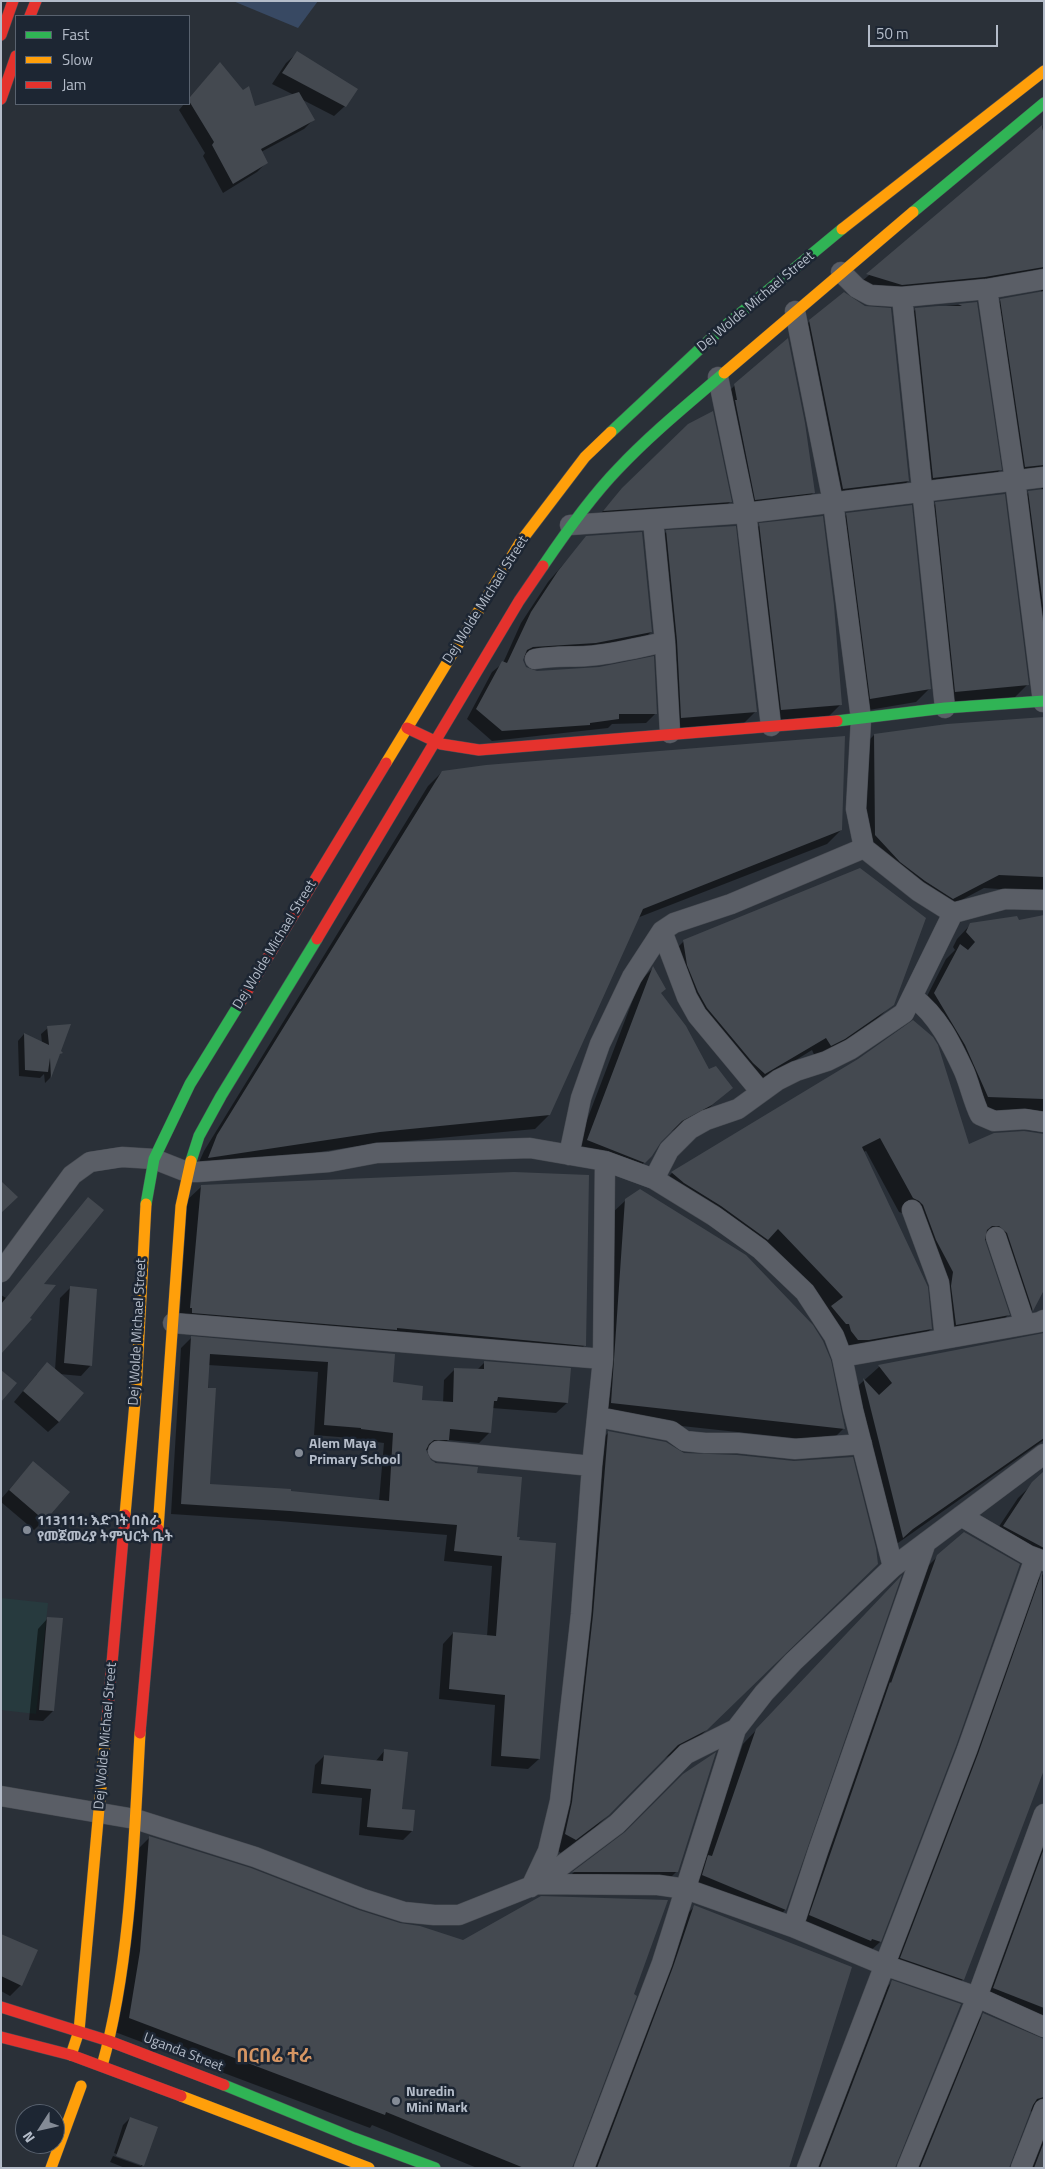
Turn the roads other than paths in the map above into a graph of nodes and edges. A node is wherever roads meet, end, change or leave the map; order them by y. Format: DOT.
graph roads {
  1 [pos="13,1"];
  2 [pos="36,1"];
  3 [pos="30,15"];
  4 [pos="1,34"];
  5 [pos="15,59"];
  6 [pos="1037,76"];
  7 [pos="2,95"];
  8 [pos="1044,99"];
  9 [pos="1044,103"];
  10 [pos="841,272"];
  11 [pos="1044,279"];
  12 [pos="987,289"];
  13 [pos="902,298"];
  14 [pos="795,311"];
  15 [pos="718,377"];
  16 [pos="1044,477"];
  17 [pos="1015,480"];
  18 [pos="922,491"];
  19 [pos="833,502"];
  20 [pos="746,514"];
  21 [pos="653,520"];
  22 [pos="570,525"];
  23 [pos="665,642"];
  24 [pos="536,658"];
  25 [pos="1043,702"];
  26 [pos="945,708"];
  27 [pos="861,718"];
  28 [pos="771,726"];
  29 [pos="406,728"];
  30 [pos="670,733"];
  31 [pos="436,743"];
  32 [pos="864,848"];
  33 [pos="1044,900"];
  34 [pos="953,913"];
  35 [pos="662,931"];
  36 [pos="913,997"];
  37 [pos="190,1084"];
  38 [pos="761,1092"];
  39 [pos="221,1096"];
  40 [pos="1044,1122"];
  41 [pos="569,1155"];
  42 [pos="154,1159"];
  43 [pos="605,1162"];
  44 [pos="186,1172"];
  45 [pos="654,1179"];
  46 [pos="912,1210"];
  47 [pos="996,1237"];
  48 [pos="1,1272"];
  49 [pos="173,1322"];
  50 [pos="1034,1322"];
  51 [pos="945,1338"];
  52 [pos="842,1356"];
  53 [pos="604,1359"];
  54 [pos="598,1417"];
  55 [pos="862,1444"];
  56 [pos="438,1451"];
  57 [pos="1044,1454"];
  58 [pos="592,1466"];
  59 [pos="961,1516"];
  60 [pos="926,1542"];
  61 [pos="1039,1559"];
  62 [pos="893,1566"];
  63 [pos="736,1729"];
  64 [pos="1,1796"];
  65 [pos="100,1813"];
  66 [pos="1044,1814"];
  67 [pos="135,1819"];
  68 [pos="534,1885"];
  69 [pos="686,1889"];
  70 [pos="793,1927"];
  71 [pos="884,1965"];
  72 [pos="977,1997"];
  73 [pos="1,2008"];
  74 [pos="1044,2027"];
  75 [pos="79,2031"];
  76 [pos="1,2037"];
  77 [pos="109,2042"];
  78 [pos="72,2055"];
  79 [pos="102,2066"];
  80 [pos="81,2086"];
  81 [pos="1044,2109"];
  82 [pos="354,2138"];
  83 [pos="344,2163"];
  84 [pos="51,2168"];
  85 [pos="369,2168"];
  86 [pos="435,2168"];
  87 [pos="584,2168"];
  88 [pos="807,2168"];
  89 [pos="907,2168"];
  90 [pos="1021,2168"];
  1 -- 4 [label="main road"];
  2 -- 3 [label="main road"];
  5 -- 7 [label="main road"];
  6 -- 8 [label="street"];
  6 -- 29 [label="main road, Dej Wolde Michael Street"];
  9 -- 10 [label="main road, Dej Wolde Michael Street"];
  10 -- 13 [label="street"];
  10 -- 14 [label="main road, Dej Wolde Michael Street"];
  11 -- 12 [label="street"];
  12 -- 13 [label="street"];
  12 -- 17 [label="street"];
  13 -- 18 [label="street"];
  14 -- 15 [label="main road, Dej Wolde Michael Street"];
  14 -- 19 [label="street"];
  15 -- 20 [label="street"];
  15 -- 22 [label="main road, Dej Wolde Michael Street"];
  16 -- 17 [label="street"];
  17 -- 18 [label="street"];
  17 -- 25 [label="street"];
  18 -- 19 [label="street"];
  18 -- 26 [label="street"];
  19 -- 20 [label="street"];
  19 -- 27 [label="street"];
  20 -- 21 [label="street"];
  20 -- 28 [label="street"];
  21 -- 22 [label="street"];
  21 -- 23 [label="street"];
  22 -- 31 [label="main road, Dej Wolde Michael Street"];
  23 -- 24 [label="street"];
  23 -- 30 [label="street"];
  25 -- 26 [label="main road"];
  26 -- 27 [label="main road"];
  27 -- 28 [label="main road"];
  27 -- 32 [label="street"];
  28 -- 30 [label="main road"];
  29 -- 31 [label="main road"];
  29 -- 37 [label="main road, Dej Wolde Michael Street"];
  30 -- 31 [label="main road"];
  31 -- 39 [label="main road, Dej Wolde Michael Street"];
  32 -- 34 [label="street"];
  32 -- 35 [label="street"];
  33 -- 34 [label="street"];
  34 -- 36 [label="street"];
  35 -- 38 [label="street"];
  35 -- 41 [label="street"];
  36 -- 38 [label="street"];
  36 -- 40 [label="street"];
  37 -- 39 [label="street"];
  37 -- 42 [label="main road, Dej Wolde Michael Street"];
  38 -- 45 [label="street"];
  39 -- 44 [label="main road, Dej Wolde Michael Street"];
  41 -- 43 [label="street"];
  41 -- 44 [label="street"];
  42 -- 44 [label="street"];
  42 -- 48 [label="street"];
  42 -- 65 [label="main road, Dej Wolde Michael Street"];
  43 -- 45 [label="street"];
  43 -- 53 [label="street"];
  44 -- 49 [label="main road, Dej Wolde Michael Street"];
  45 -- 52 [label="street"];
  46 -- 51 [label="street"];
  47 -- 50 [label="street"];
  49 -- 53 [label="street"];
  49 -- 67 [label="main road, Dej Wolde Michael Street"];
  50 -- 51 [label="street"];
  51 -- 52 [label="street"];
  52 -- 55 [label="street"];
  53 -- 54 [label="street"];
  54 -- 55 [label="street"];
  54 -- 58 [label="street"];
  55 -- 62 [label="street"];
  56 -- 58 [label="street"];
  57 -- 59 [label="street"];
  58 -- 68 [label="street"];
  59 -- 60 [label="street"];
  59 -- 61 [label="street"];
  60 -- 62 [label="street"];
  60 -- 70 [label="street"];
  61 -- 71 [label="street"];
  62 -- 63 [label="street"];
  63 -- 68 [label="street"];
  63 -- 69 [label="street"];
  64 -- 65 [label="street"];
  65 -- 67 [label="street"];
  65 -- 75 [label="main road, Dej Wolde Michael Street"];
  66 -- 72 [label="street"];
  67 -- 68 [label="street"];
  67 -- 77 [label="main road, Dej Wolde Michael Street"];
  68 -- 69 [label="street"];
  69 -- 70 [label="street"];
  69 -- 87 [label="street"];
  70 -- 71 [label="street"];
  71 -- 72 [label="street"];
  71 -- 88 [label="street"];
  72 -- 74 [label="street"];
  72 -- 89 [label="street"];
  73 -- 75 [label="main road, Uganda Street"];
  75 -- 77 [label="main road, Uganda Street"];
  75 -- 78 [label="main road, Dej Wolde Michael Street"];
  76 -- 78 [label="main road"];
  77 -- 79 [label="main road, Dej Wolde Michael Street"];
  77 -- 82 [label="main road, Uganda Street"];
  78 -- 79 [label="main road"];
  78 -- 80 [label="street"];
  79 -- 80 [label="street"];
  79 -- 83 [label="main road"];
  80 -- 84 [label="main road"];
  81 -- 90 [label="street"];
  82 -- 83 [label="street"];
  82 -- 86 [label="main road, Uganda Street"];
  83 -- 85 [label="main road"];
}
